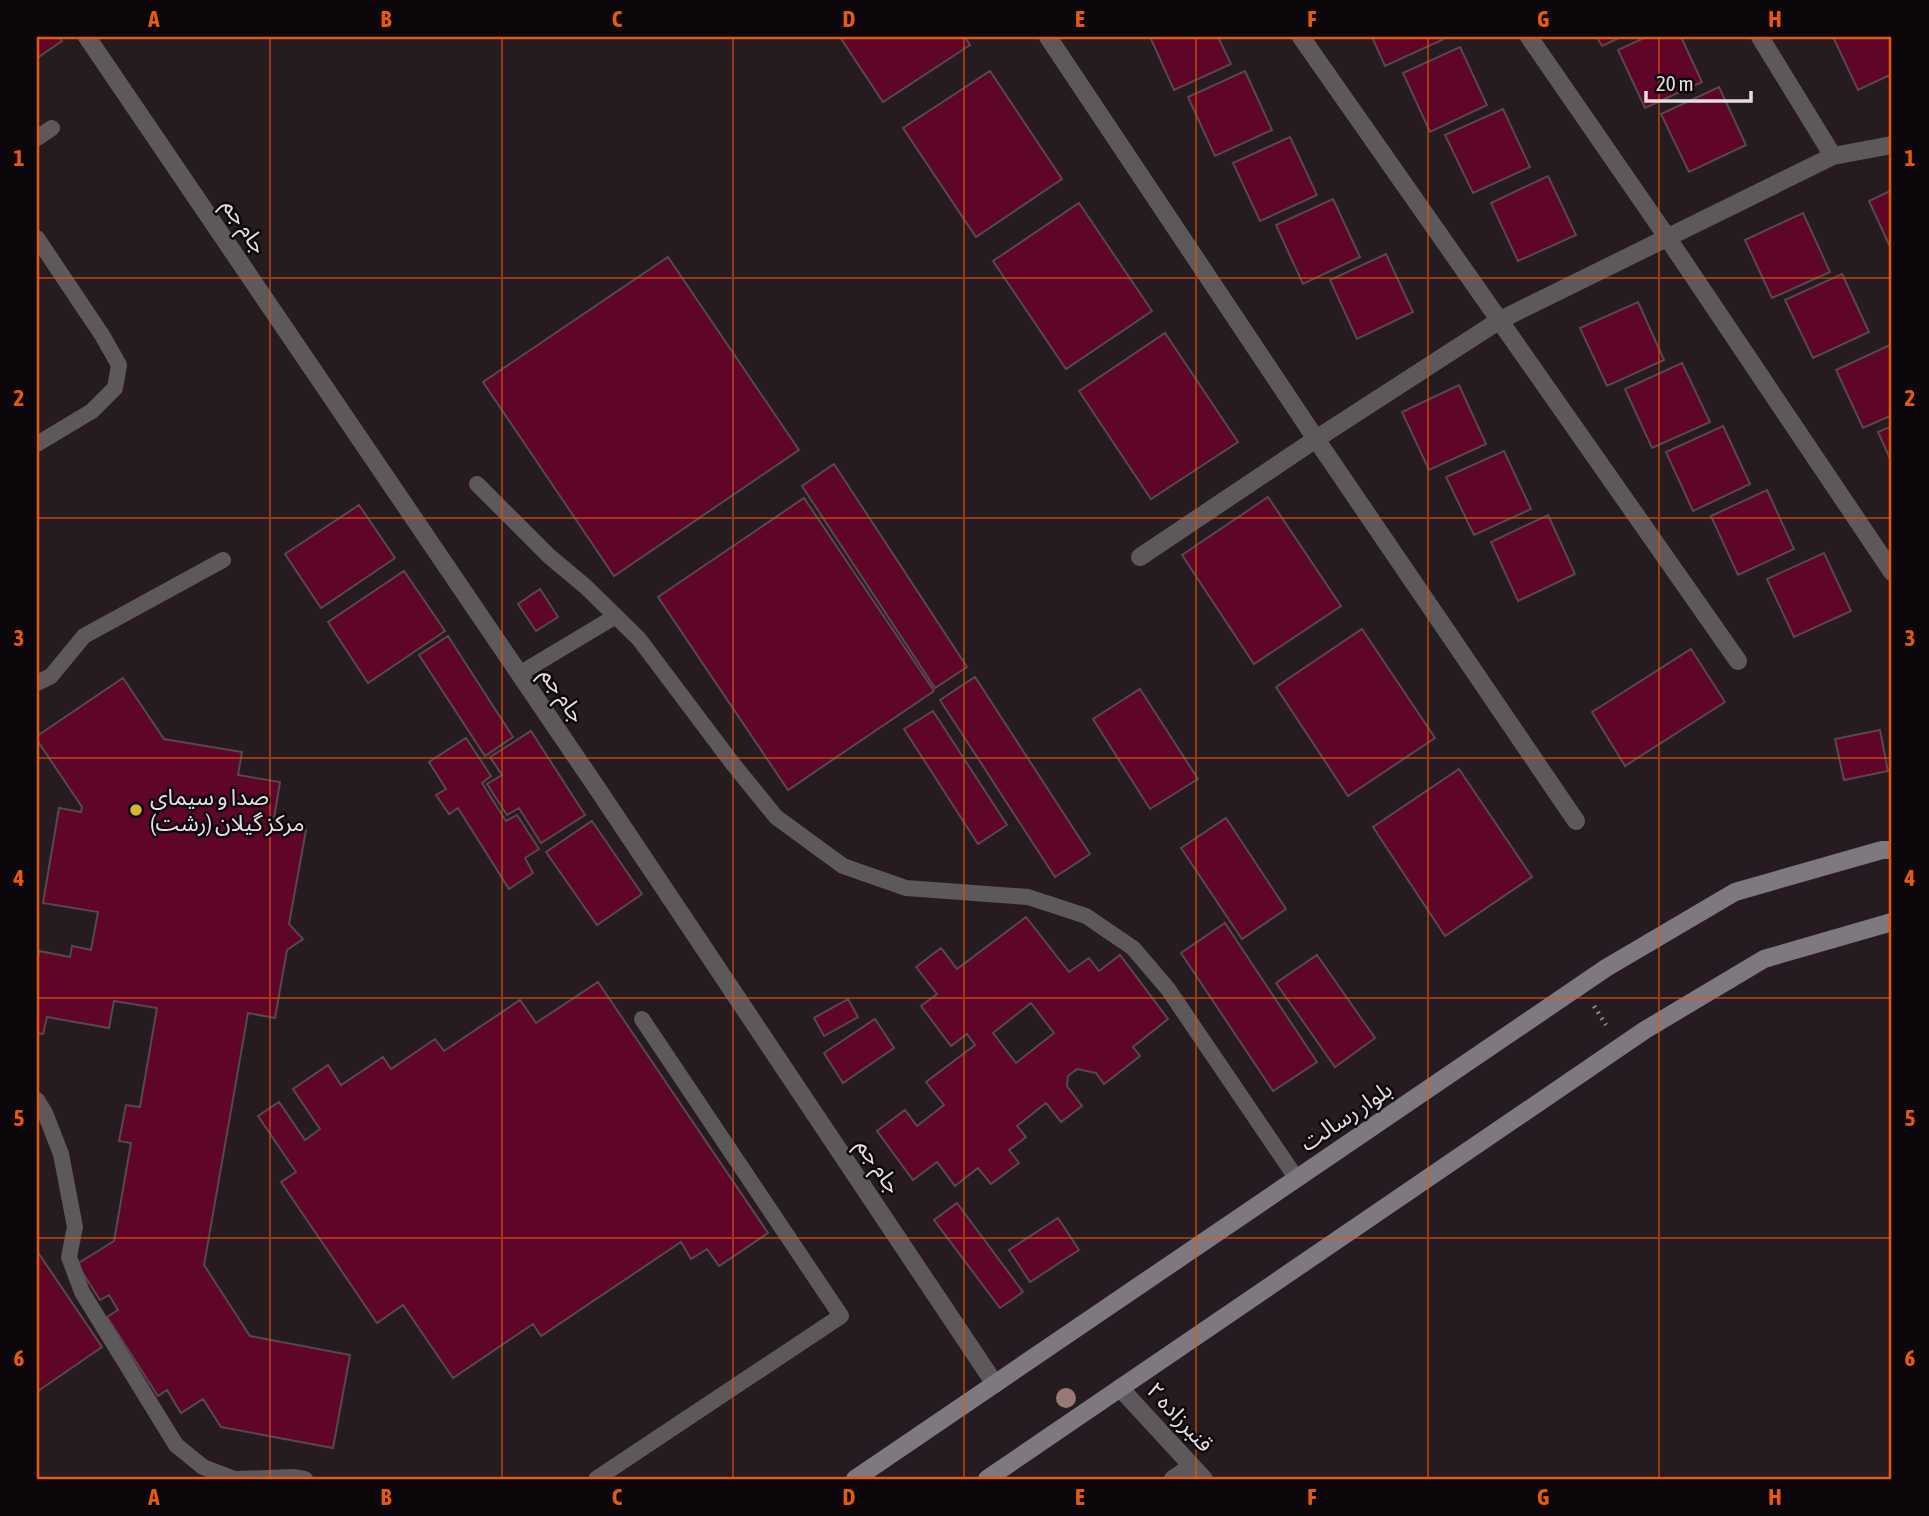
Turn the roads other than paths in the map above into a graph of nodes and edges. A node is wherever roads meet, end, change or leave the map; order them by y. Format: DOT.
graph roads {
  1 [pos="87,37"];
  2 [pos="1048,37"];
  3 [pos="1301,37"];
  4 [pos="1529,37"];
  5 [pos="1760,37"];
  6 [pos="52,128"];
  7 [pos="37,138"];
  8 [pos="1892,145"];
  9 [pos="1833,156"];
  10 [pos="1667,237"];
  11 [pos="37,238"];
  12 [pos="1500,320"];
  13 [pos="1316,439"];
  14 [pos="37,444"];
  15 [pos="477,484"];
  16 [pos="1140,557"];
  17 [pos="223,560"];
  18 [pos="1892,572"];
  19 [pos="616,616"];
  20 [pos="1738,661"];
  21 [pos="519,674"];
  22 [pos="37,683"];
  23 [pos="1576,821"];
  24 [pos="1892,850"];
  25 [pos="1892,922"];
  26 [pos="642,1019"];
  27 [pos="37,1100"];
  28 [pos="1297,1179"];
  29 [pos="995,1384"];
  30 [pos="1120,1388"];
  31 [pos="1198,1473"];
  32 [pos="235,1479"];
  33 [pos="305,1479"];
  34 [pos="596,1479"];
  35 [pos="855,1479"];
  36 [pos="986,1479"];
  37 [pos="1173,1479"];
  1 -- 21 [label="street, جام جم"];
  2 -- 13 [label="street"];
  3 -- 12 [label="street"];
  4 -- 10 [label="street"];
  5 -- 9 [label="street"];
  6 -- 7 [label="lane"];
  8 -- 9 [label="street"];
  9 -- 10 [label="street"];
  10 -- 12 [label="street"];
  10 -- 18 [label="street"];
  11 -- 14 [label="lane"];
  12 -- 13 [label="street"];
  12 -- 20 [label="street"];
  13 -- 16 [label="street"];
  13 -- 23 [label="street"];
  15 -- 19 [label="lane"];
  17 -- 22 [label="lane"];
  19 -- 21 [label="lane"];
  19 -- 28 [label="lane"];
  21 -- 29 [label="street, جام جم"];
  24 -- 28 [label="main road, بلوار رسالت"];
  25 -- 30 [label="main road"];
  26 -- 34 [label="lane"];
  27 -- 32 [label="lane"];
  28 -- 29 [label="main road, بلوار رسالت"];
  29 -- 35 [label="main road, بلوار رسالت"];
  30 -- 31 [label="street, قنبرزاده ۲"];
  30 -- 36 [label="main road"];
  31 -- 37 [label="street"];
  32 -- 33 [label="lane"];
}
